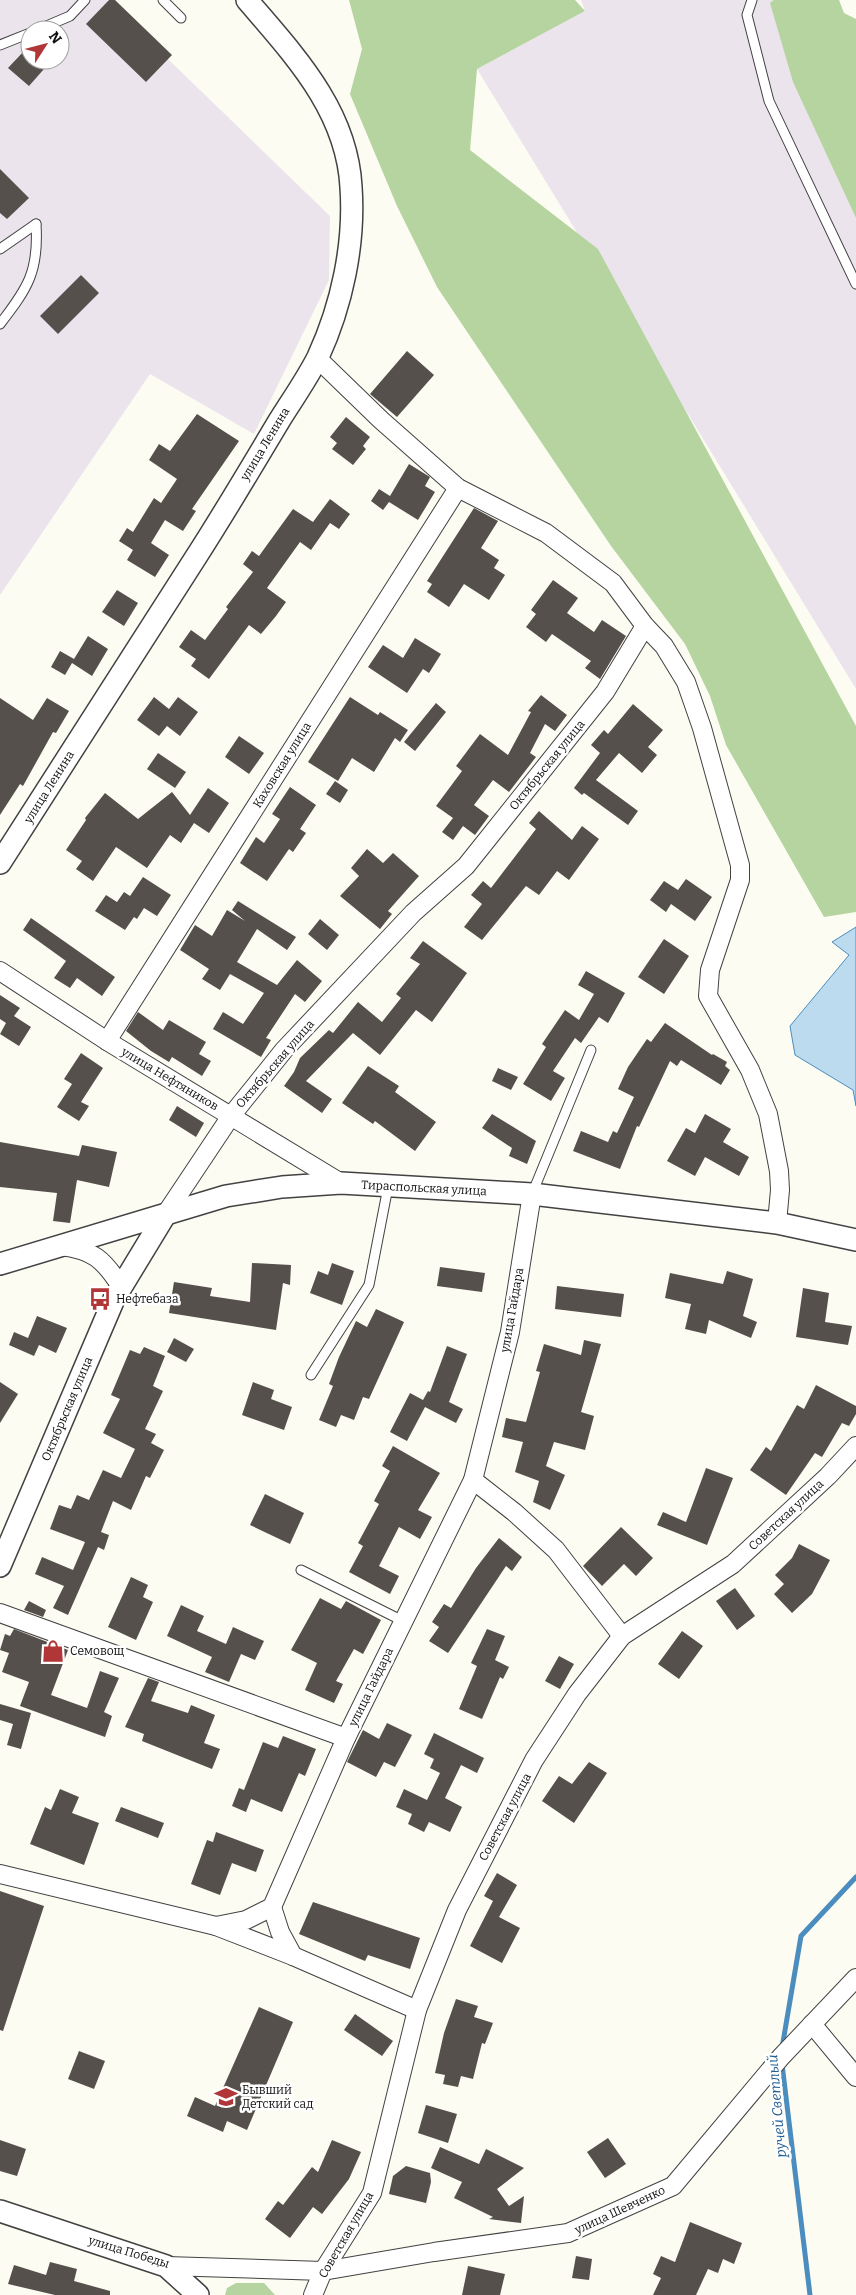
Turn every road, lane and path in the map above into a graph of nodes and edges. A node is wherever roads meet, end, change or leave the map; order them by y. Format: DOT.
graph roads {
  1 [pos="85,0"];
  2 [pos="163,0"];
  3 [pos="247,0"];
  4 [pos="752,0"];
  5 [pos="181,18"];
  6 [pos="61,20"];
  7 [pos="20,37"];
  8 [pos="0,45"];
  9 [pos="0,249"];
  10 [pos="856,284"];
  11 [pos="0,324"];
  12 [pos="317,358"];
  13 [pos="458,488"];
  14 [pos="645,626"];
  15 [pos="0,863"];
  16 [pos="0,971"];
  17 [pos="107,1041"];
  18 [pos="591,1050"];
  19 [pos="231,1116"];
  20 [pos="341,1184"];
  21 [pos="388,1187"];
  22 [pos="532,1194"];
  23 [pos="165,1215"];
  24 [pos="777,1223"];
  25 [pos="856,1240"];
  26 [pos="58,1246"];
  27 [pos="0,1264"];
  28 [pos="120,1285"];
  29 [pos="311,1374"];
  30 [pos="856,1446"];
  31 [pos="473,1480"];
  32 [pos="0,1566"];
  33 [pos="302,1570"];
  34 [pos="0,1613"];
  35 [pos="403,1621"];
  36 [pos="622,1636"];
  37 [pos="346,1738"];
  38 [pos="0,1874"];
  39 [pos="272,1906"];
  40 [pos="216,1926"];
  41 [pos="293,1956"];
  42 [pos="856,1978"];
  43 [pos="417,2010"];
  44 [pos="812,2024"];
  45 [pos="856,2077"];
  46 [pos="0,2211"];
  47 [pos="166,2266"];
  48 [pos="323,2271"];
  49 [pos="198,2295"];
  50 [pos="313,2295"];
  1 -- 6 [label="lane"];
  2 -- 5 [label="lane"];
  3 -- 12 [label="street, улица Ленина"];
  4 -- 10 [label="lane"];
  7 -- 8 [label="lane"];
  9 -- 11 [label="lane"];
  12 -- 13 [label="street"];
  12 -- 15 [label="street, улица Ленина"];
  13 -- 14 [label="street"];
  13 -- 17 [label="street, Каховская улица"];
  14 -- 19 [label="street, Октябрьская улица"];
  14 -- 24 [label="street"];
  16 -- 17 [label="street, улица Нефтяников"];
  17 -- 19 [label="street, улица Нефтяников"];
  18 -- 22 [label="lane"];
  19 -- 20 [label="street, улица Нефтяников"];
  19 -- 23 [label="street, Октябрьская улица"];
  20 -- 21 [label="street, Тираспольская улица"];
  20 -- 23 [label="street, Тираспольская улица"];
  21 -- 22 [label="street, Тираспольская улица"];
  21 -- 29 [label="lane"];
  22 -- 24 [label="street, Тираспольская улица"];
  22 -- 31 [label="street, улица Гайдара"];
  23 -- 26 [label="street, Тираспольская улица"];
  23 -- 28 [label="street, Октябрьская улица"];
  24 -- 25 [label="street, Тираспольская улица"];
  26 -- 27 [label="street, Тираспольская улица"];
  26 -- 28 [label="street"];
  28 -- 32 [label="street, Октябрьская улица"];
  30 -- 36 [label="street, Советская улица"];
  31 -- 35 [label="street, улица Гайдара"];
  31 -- 36 [label="street"];
  33 -- 35 [label="lane"];
  34 -- 37 [label="street"];
  35 -- 37 [label="street, улица Гайдара"];
  36 -- 43 [label="street, Советская улица"];
  37 -- 39 [label="street, улица Гайдара"];
  38 -- 40 [label="street"];
  39 -- 40 [label="street"];
  39 -- 41 [label="street"];
  40 -- 41 [label="street"];
  41 -- 43 [label="street"];
  42 -- 44 [label="street, улица Шевченко"];
  43 -- 48 [label="street, Советская улица"];
  44 -- 45 [label="street"];
  44 -- 48 [label="street, улица Шевченко"];
  46 -- 47 [label="street, улица Победы"];
  47 -- 48 [label="street, улица Победы"];
  47 -- 49 [label="street"];
  48 -- 50 [label="street, Советская улица"];
}
